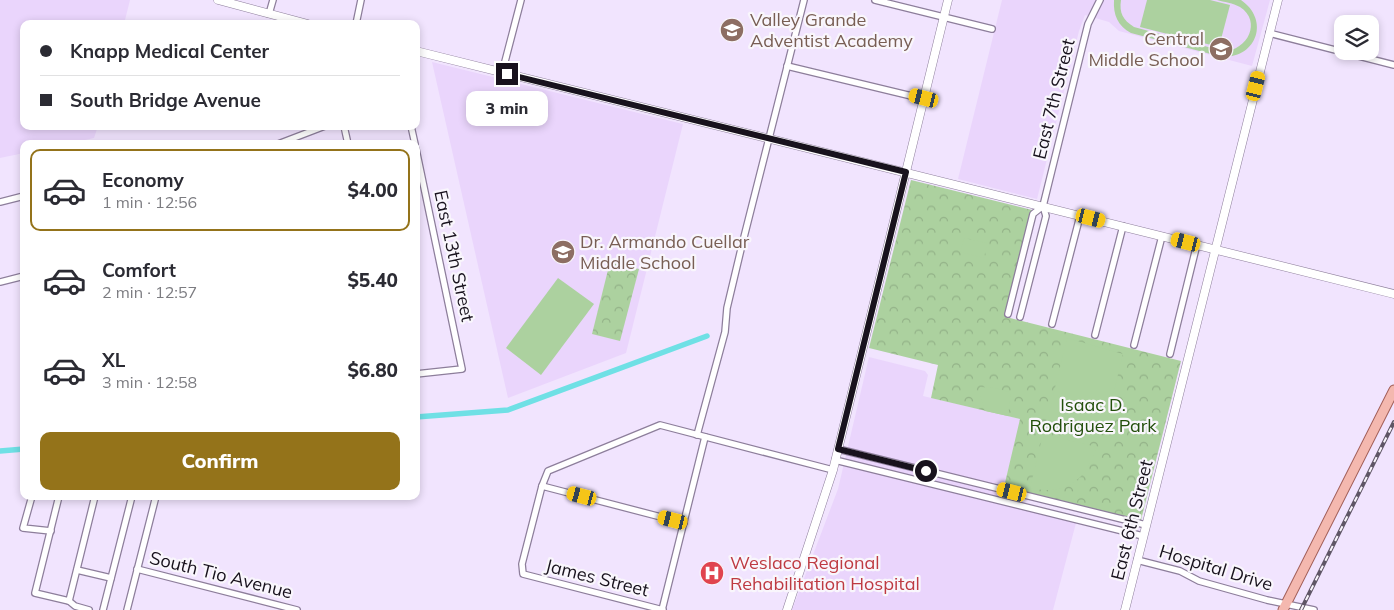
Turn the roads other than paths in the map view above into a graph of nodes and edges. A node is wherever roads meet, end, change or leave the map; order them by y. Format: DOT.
graph roads {
  1 [pos="218,0"];
  2 [pos="273,0"];
  3 [pos="361,0"];
  4 [pos="521,0"];
  5 [pos="804,0"];
  6 [pos="874,0"];
  7 [pos="948,0"];
  8 [pos="1100,0"];
  9 [pos="1278,0"];
  10 [pos="269,14"];
  11 [pos="944,17"];
  12 [pos="292,20"];
  13 [pos="357,20"];
  14 [pos="992,29"];
  15 [pos="1270,33"];
  16 [pos="420,51"];
  17 [pos="1394,65"];
  18 [pos="787,66"];
  19 [pos="502,73"];
  20 [pos="924,98"];
  21 [pos="315,130"];
  22 [pos="769,139"];
  23 [pos="288,140"];
  24 [pos="420,169"];
  25 [pos="906,172"];
  26 [pos="20,197"];
  27 [pos="0,202"];
  28 [pos="1043,206"];
  29 [pos="1080,216"];
  30 [pos="1122,226"];
  31 [pos="1162,236"];
  32 [pos="1197,244"];
  33 [pos="1216,249"];
  34 [pos="20,277"];
  35 [pos="0,282"];
  36 [pos="1394,294"];
  37 [pos="1008,314"];
  38 [pos="1020,317"];
  39 [pos="1052,324"];
  40 [pos="1095,335"];
  41 [pos="1134,345"];
  42 [pos="1170,354"];
  43 [pos="420,374"];
  44 [pos="1394,390"];
  45 [pos="698,435"];
  46 [pos="704,437"];
  47 [pos="838,449"];
  48 [pos="835,460"];
  49 [pos="833,470"];
  50 [pos="542,486"];
  51 [pos="31,500"];
  52 [pos="59,500"];
  53 [pos="94,500"];
  54 [pos="131,500"];
  55 [pos="155,500"];
  56 [pos="684,523"];
  57 [pos="1146,526"];
  58 [pos="51,531"];
  59 [pos="1143,536"];
  60 [pos="1137,560"];
  61 [pos="137,569"];
  62 [pos="77,570"];
  63 [pos="111,578"];
  64 [pos="69,601"];
  65 [pos="1285,607"];
  66 [pos="89,610"];
  67 [pos="103,610"];
  68 [pos="127,610"];
  69 [pos="297,610"];
  70 [pos="662,610"];
  71 [pos="787,610"];
  72 [pos="1125,610"];
  73 [pos="1314,610"];
  1 -- 10 [label="street"];
  2 -- 10 [label="street"];
  3 -- 13 [label="street"];
  4 -- 19 [label="street"];
  5 -- 18 [label="street"];
  6 -- 11 [label="street"];
  7 -- 11 [label="street"];
  8 -- 28 [label="street, East 7th Street"];
  9 -- 15 [label="street, East 6th Street"];
  10 -- 12 [label="street"];
  11 -- 14 [label="street"];
  11 -- 20 [label="street"];
  15 -- 17 [label="street"];
  15 -- 33 [label="street, East 6th Street"];
  16 -- 19 [label="street"];
  18 -- 20 [label="street"];
  18 -- 22 [label="street"];
  19 -- 22 [label="street"];
  20 -- 25 [label="street"];
  21 -- 23 [label="street"];
  22 -- 25 [label="street"];
  22 -- 45 [label="street"];
  24 -- 43 [label="street, East 13th Street"];
  25 -- 28 [label="street"];
  25 -- 47 [label="street"];
  26 -- 27 [label="street"];
  28 -- 29 [label="street"];
  28 -- 37 [label="street, East 7th Street"];
  28 -- 38 [label="street, East 7th Street"];
  29 -- 30 [label="street"];
  29 -- 39 [label="street"];
  30 -- 31 [label="street"];
  30 -- 40 [label="street"];
  31 -- 32 [label="street"];
  31 -- 41 [label="street"];
  32 -- 33 [label="street"];
  32 -- 42 [label="street"];
  33 -- 36 [label="street"];
  33 -- 57 [label="street, East 6th Street"];
  34 -- 35 [label="street"];
  44 -- 65 [label="main road"];
  45 -- 46 [label="street"];
  45 -- 50 [label="street"];
  46 -- 49 [label="street"];
  46 -- 56 [label="street"];
  47 -- 48 [label="street"];
  47 -- 57 [label="street, Hospital Drive"];
  48 -- 49 [label="street"];
  48 -- 59 [label="street, Hospital Drive"];
  49 -- 71 [label="street"];
  50 -- 56 [label="street"];
  50 -- 70 [label="street, James Street"];
  51 -- 58 [label="street"];
  52 -- 58 [label="street"];
  53 -- 62 [label="street"];
  54 -- 63 [label="street"];
  55 -- 61 [label="street"];
  56 -- 70 [label="street"];
  57 -- 59 [label="street, East 6th Street"];
  58 -- 64 [label="street"];
  59 -- 60 [label="street, East 6th Street"];
  60 -- 65 [label="street, Hospital Drive"];
  60 -- 72 [label="street, East 6th Street"];
  61 -- 68 [label="street"];
  61 -- 69 [label="street, South Tio Avenue"];
  62 -- 63 [label="street"];
  62 -- 64 [label="street"];
  63 -- 67 [label="street"];
  64 -- 66 [label="street"];
  65 -- 73 [label="street, Hospital Drive"];
}
